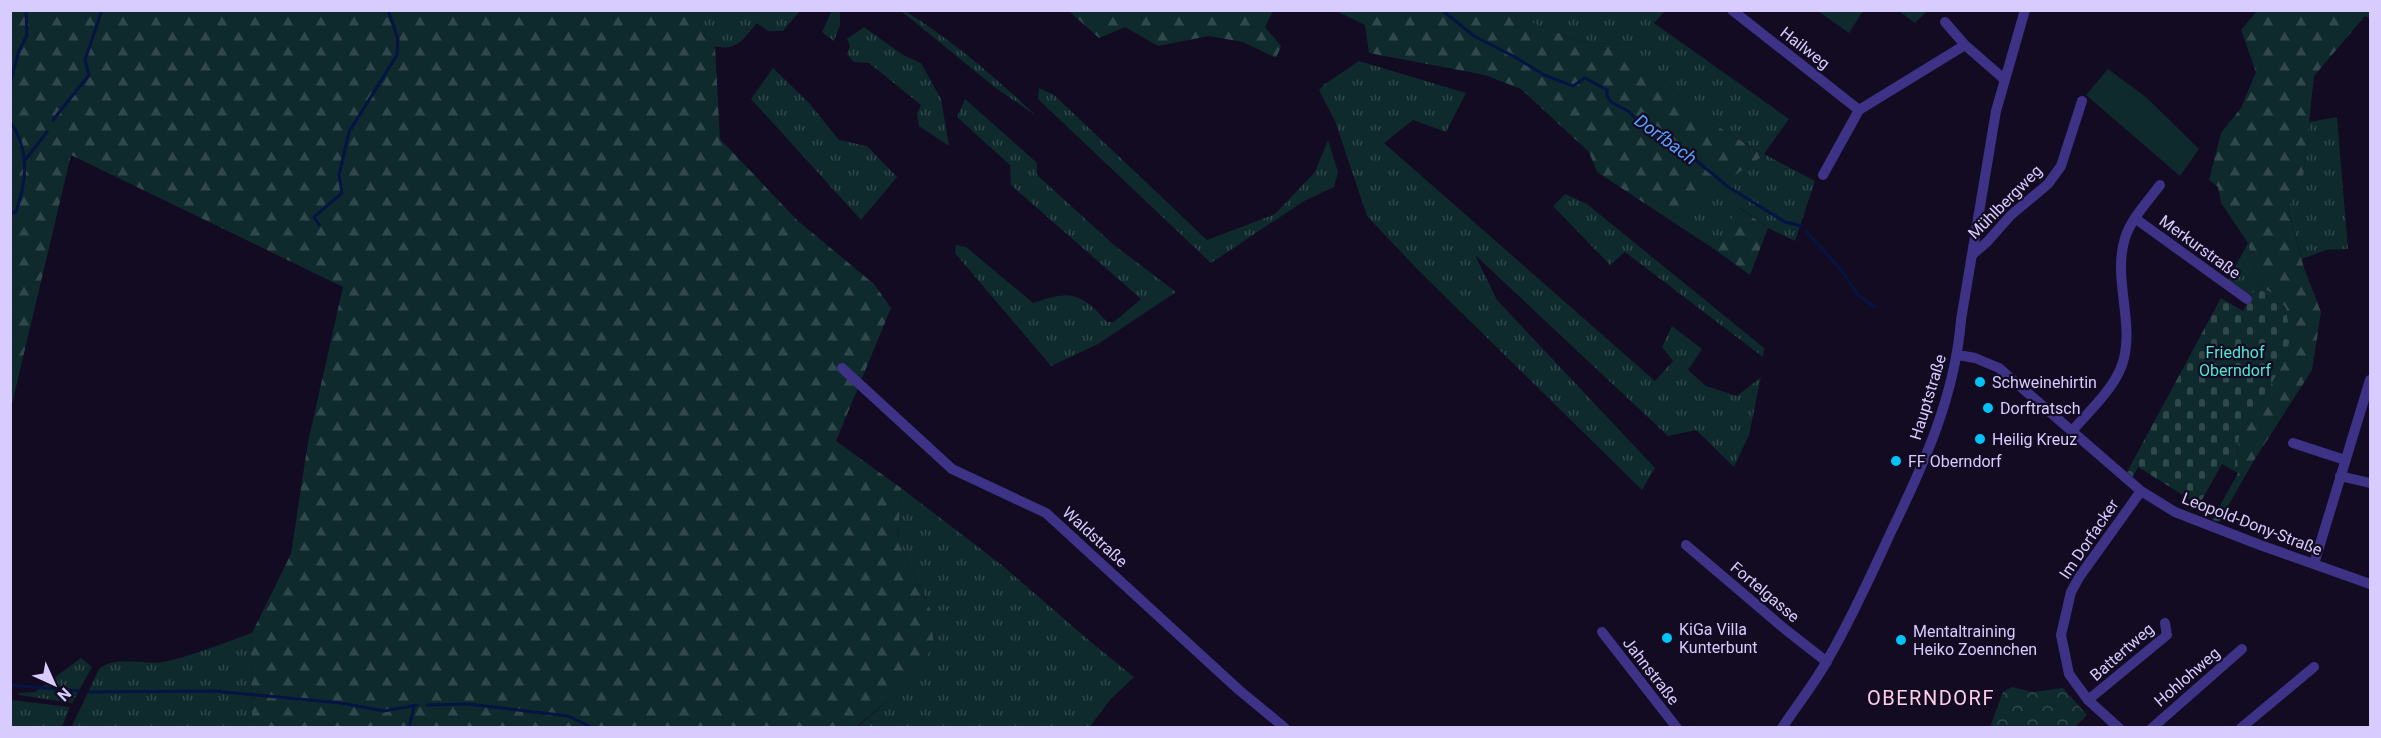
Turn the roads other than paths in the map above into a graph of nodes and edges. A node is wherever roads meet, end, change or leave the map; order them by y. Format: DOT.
graph roads {
  1 [pos="1732,10"];
  2 [pos="2025,10"];
  3 [pos="1945,22"];
  4 [pos="1965,45"];
  5 [pos="2004,80"];
  6 [pos="2082,101"];
  7 [pos="1859,110"];
  8 [pos="1823,175"];
  9 [pos="2160,184"];
  10 [pos="2136,219"];
  11 [pos="1972,255"];
  12 [pos="2247,299"];
  13 [pos="1958,355"];
  14 [pos="842,368"];
  15 [pos="2370,380"];
  16 [pos="2072,431"];
  17 [pos="2293,443"];
  18 [pos="2345,460"];
  19 [pos="2340,476"];
  20 [pos="2370,483"];
  21 [pos="2140,491"];
  22 [pos="1686,545"];
  23 [pos="2314,564"];
  24 [pos="2370,584"];
  25 [pos="2165,623"];
  26 [pos="1602,632"];
  27 [pos="2242,650"];
  28 [pos="1827,662"];
  29 [pos="2314,667"];
  30 [pos="2088,700"];
  31 [pos="1285,728"];
  32 [pos="1677,728"];
  33 [pos="1782,728"];
  34 [pos="2119,728"];
  35 [pos="2152,728"];
  36 [pos="2241,728"];
  1 -- 7 [label="street, Hailweg"];
  2 -- 5 [label="street, Hauptstraße"];
  3 -- 4 [label="street"];
  4 -- 5 [label="street"];
  4 -- 7 [label="street"];
  5 -- 11 [label="street, Hauptstraße"];
  6 -- 11 [label="street, Mühlbergweg"];
  7 -- 8 [label="street"];
  9 -- 10 [label="street, Merkurstraße"];
  10 -- 12 [label="street, Merkurstraße"];
  10 -- 16 [label="street, Merkurstraße"];
  11 -- 13 [label="street, Hauptstraße"];
  13 -- 16 [label="street, Leopold-Dony-Straße"];
  13 -- 28 [label="street, Hauptstraße"];
  14 -- 31 [label="street, Waldstraße"];
  15 -- 18 [label="street"];
  16 -- 21 [label="street, Leopold-Dony-Straße"];
  17 -- 18 [label="street"];
  18 -- 19 [label="street"];
  19 -- 20 [label="street"];
  19 -- 23 [label="street"];
  21 -- 23 [label="street, Leopold-Dony-Straße"];
  21 -- 30 [label="street, Im Dorfacker"];
  22 -- 28 [label="street, Fortelgasse"];
  23 -- 24 [label="street, Leopold-Dony-Straße"];
  25 -- 30 [label="street, Battertweg"];
  26 -- 32 [label="street, Jahnstraße"];
  27 -- 35 [label="street, Hohlohweg"];
  28 -- 33 [label="street, Hauptstraße"];
  29 -- 36 [label="street"];
  30 -- 34 [label="street, Im Dorfacker"];
}
